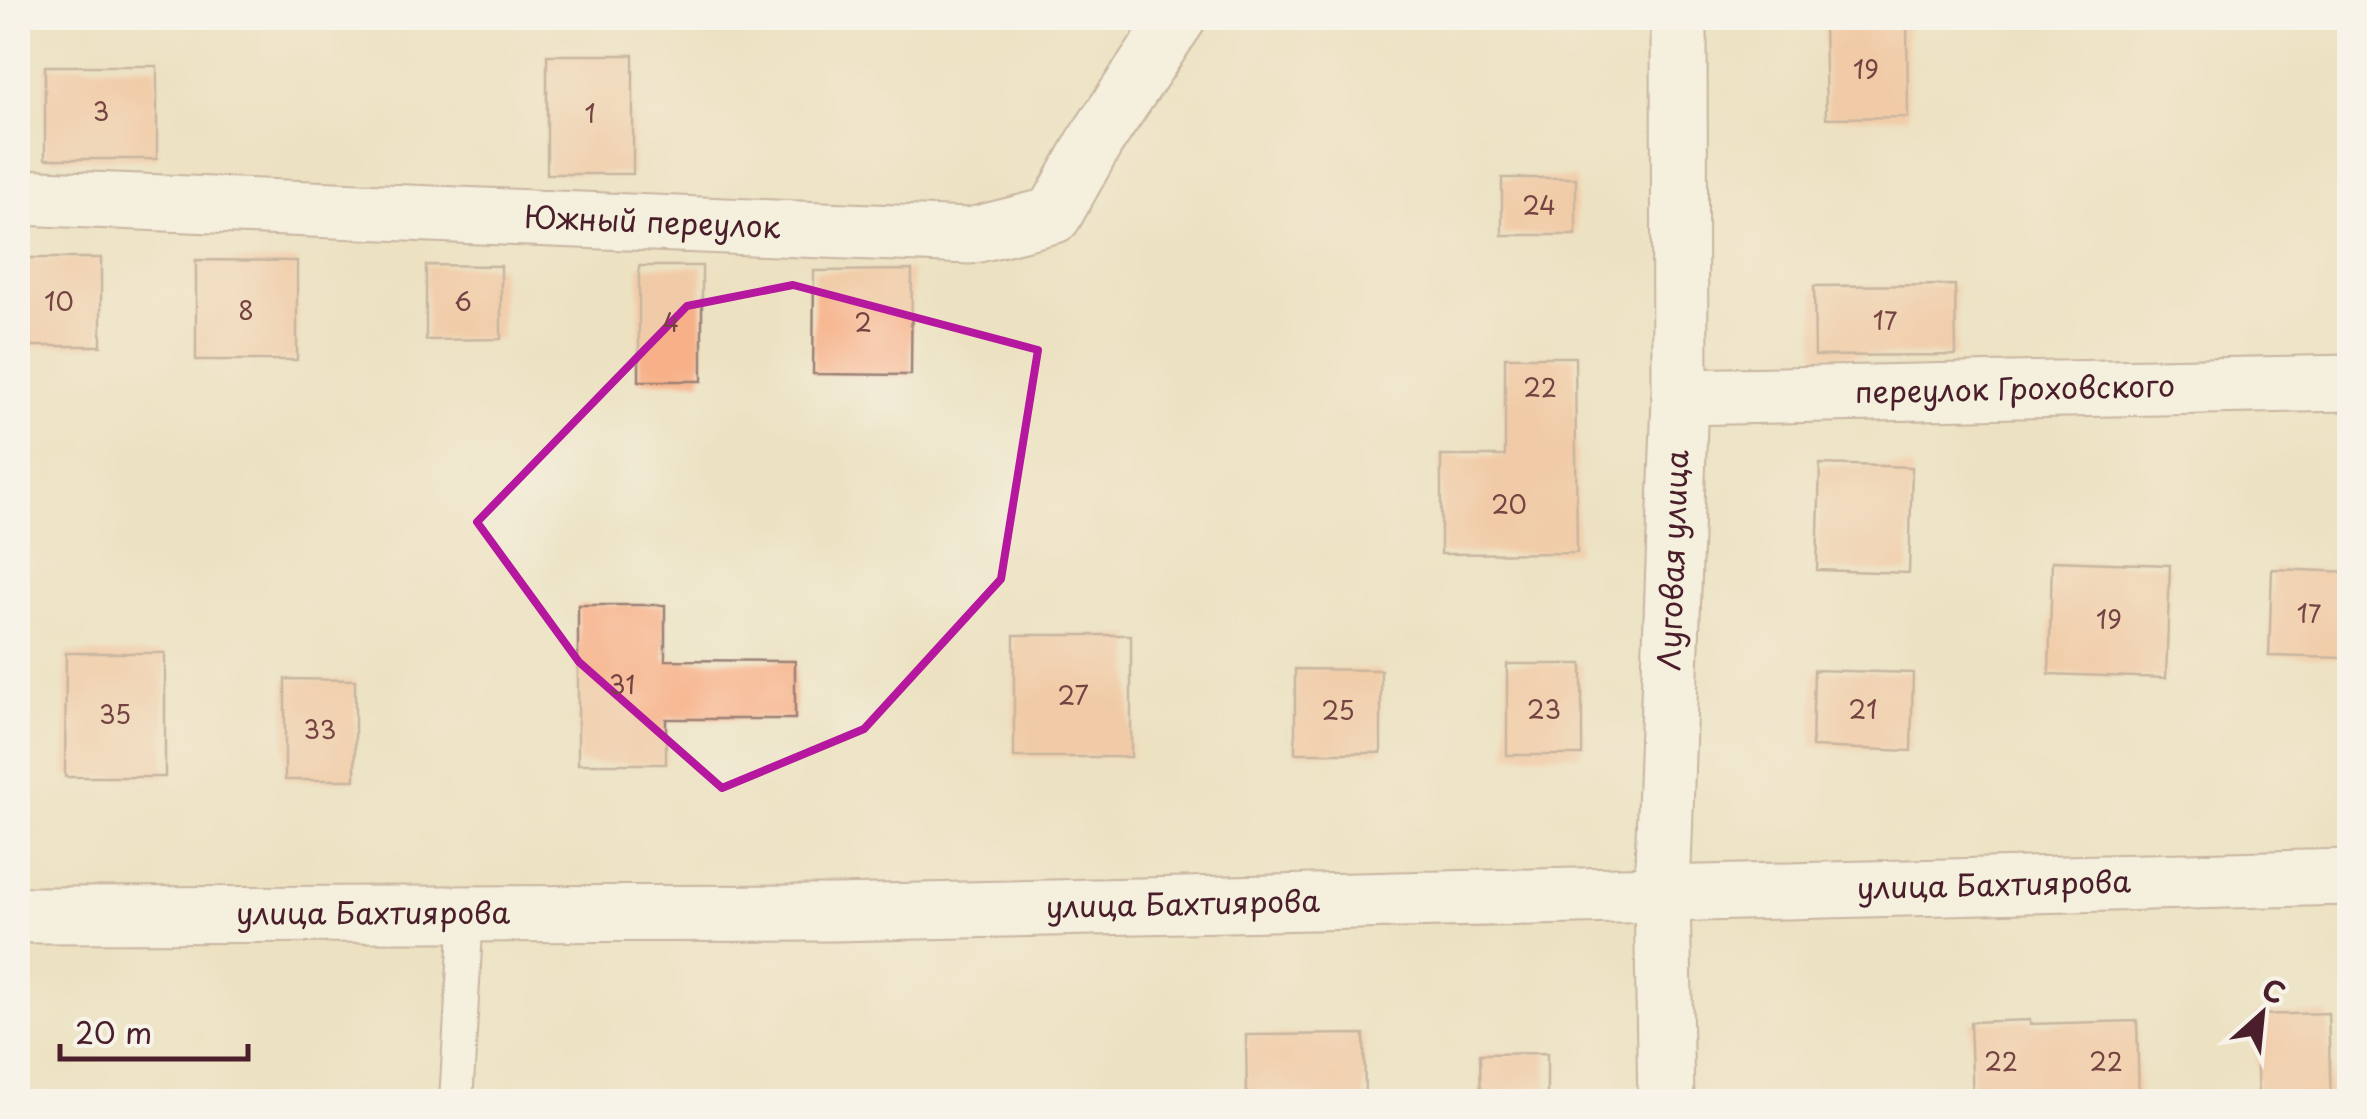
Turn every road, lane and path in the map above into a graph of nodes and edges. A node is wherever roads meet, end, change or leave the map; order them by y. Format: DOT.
graph roads {
  1 [pos="1178,18"];
  2 [pos="1679,18"];
  3 [pos="18,198"];
  4 [pos="2350,383"];
  5 [pos="1680,398"];
  6 [pos="2350,877"];
  7 [pos="1662,894"];
  8 [pos="466,914"];
  9 [pos="18,915"];
  10 [pos="456,1102"];
  11 [pos="1666,1102"];
  1 -- 3 [label="main road, Южный переулок"];
  2 -- 5 [label="main road, Луговая улица"];
  4 -- 5 [label="main road, переулок Гроховского"];
  5 -- 7 [label="main road, Луговая улица"];
  6 -- 7 [label="main road, улица Бахтиярова"];
  7 -- 8 [label="main road, улица Бахтиярова"];
  7 -- 11 [label="main road, Луговая улица"];
  8 -- 9 [label="main road, улица Бахтиярова"];
  8 -- 10 [label="lane"];
}
